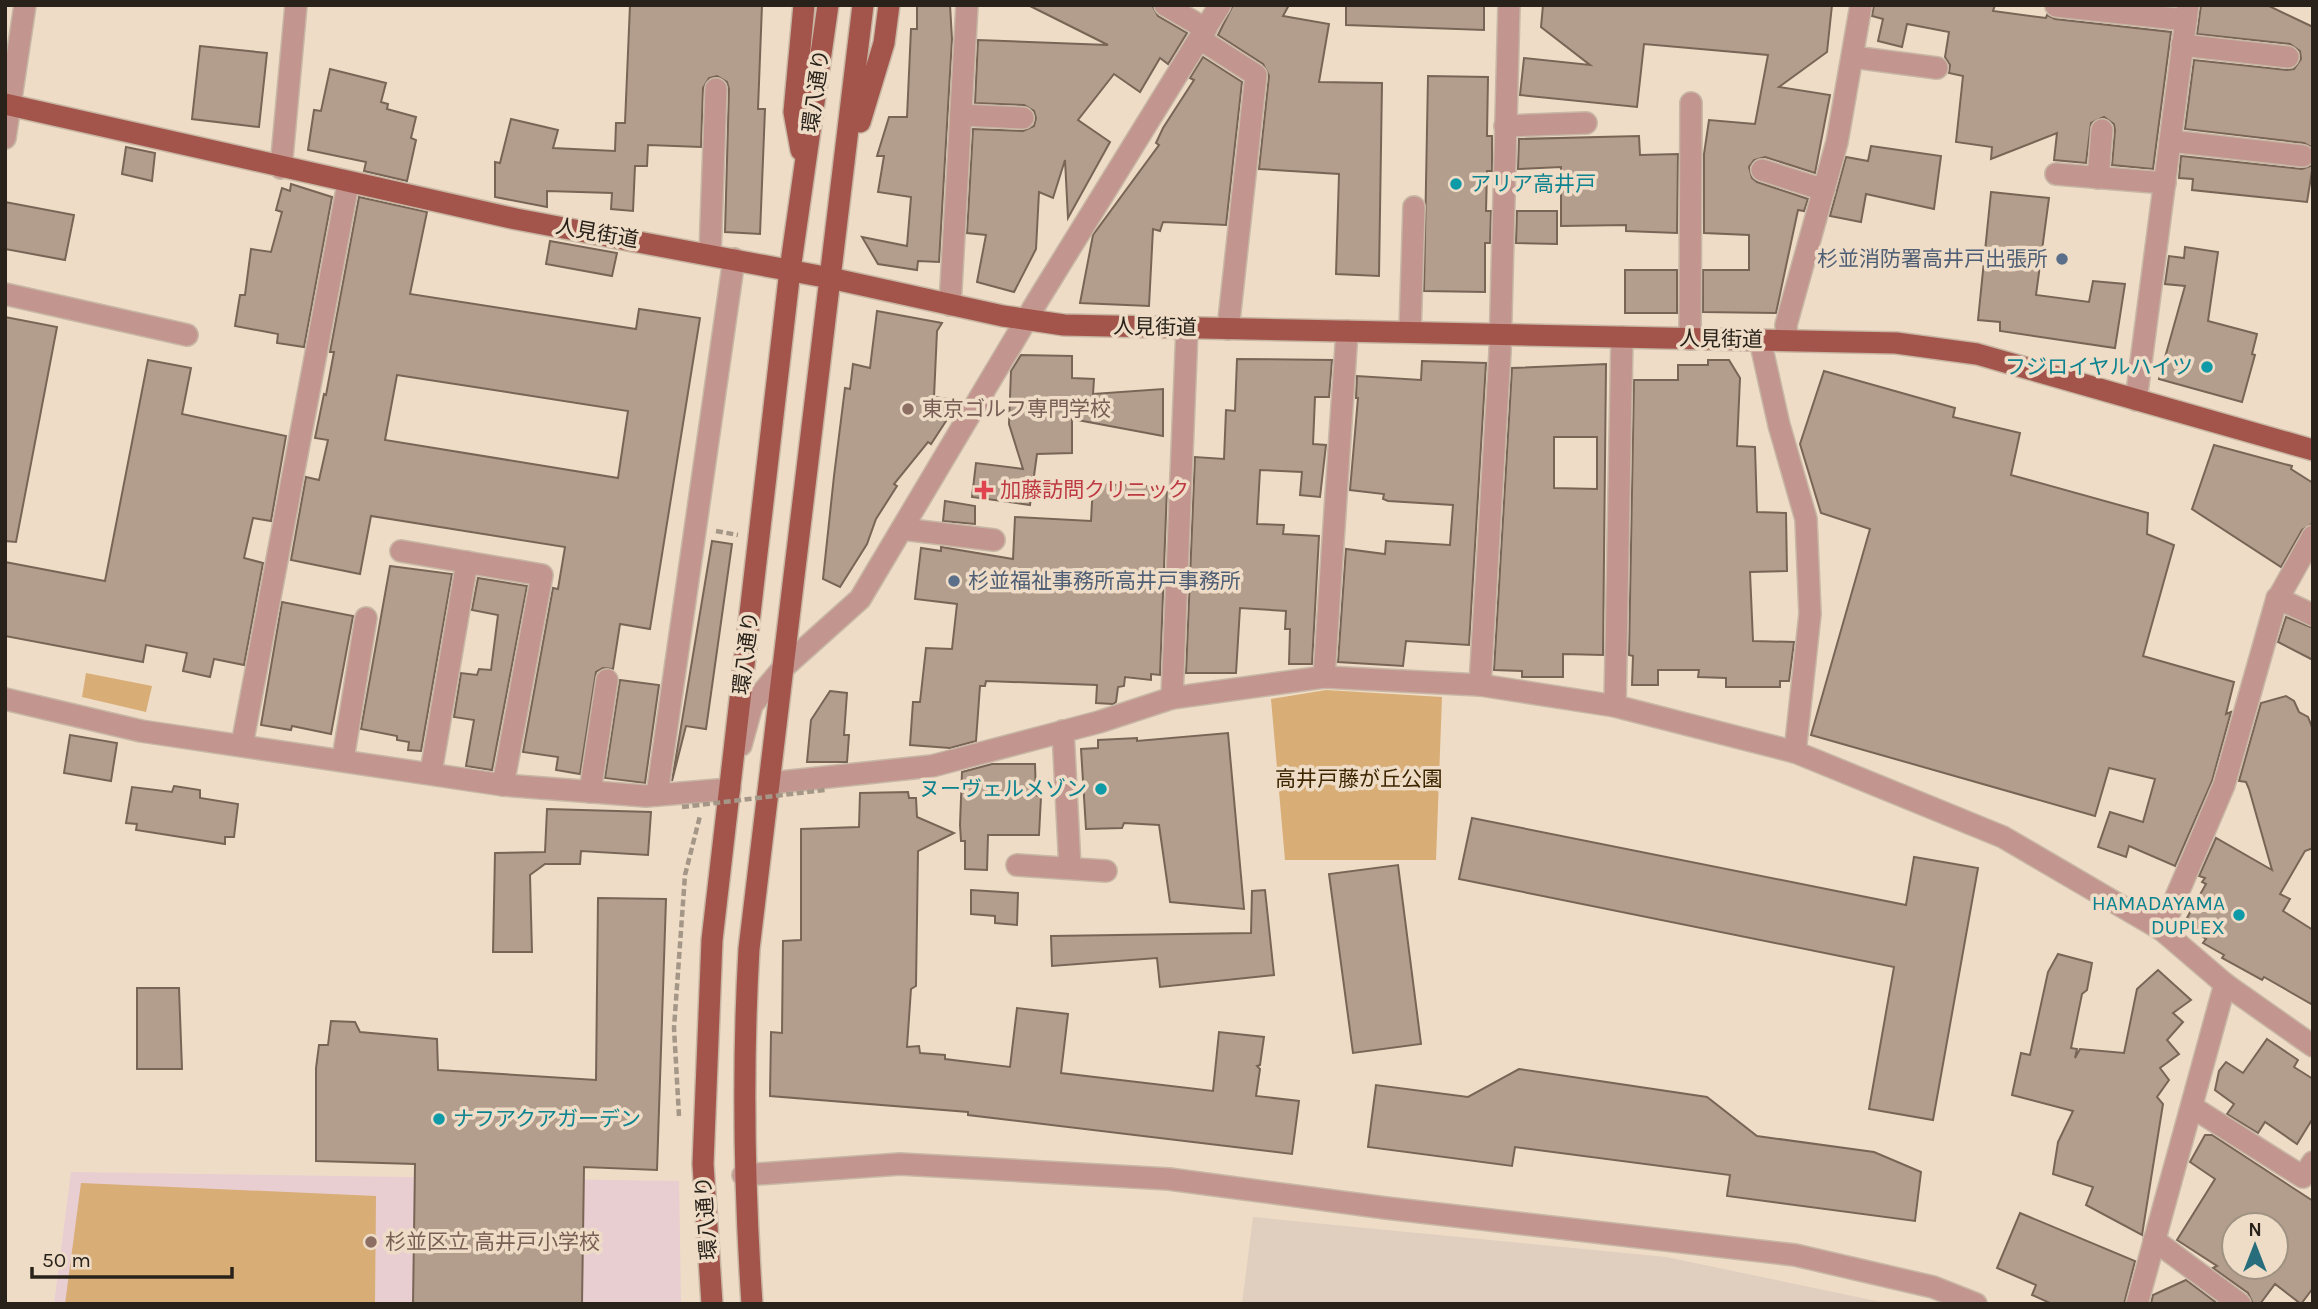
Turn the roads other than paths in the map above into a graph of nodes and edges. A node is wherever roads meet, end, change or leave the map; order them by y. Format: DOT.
graph roads {
  1 [pos="25,5"];
  2 [pos="296,5"];
  3 [pos="804,5"];
  4 [pos="828,5"];
  5 [pos="863,5"];
  6 [pos="889,5"];
  7 [pos="967,5"];
  8 [pos="1165,5"];
  9 [pos="1220,5"];
  10 [pos="1509,5"];
  11 [pos="1861,5"];
  12 [pos="2056,6"];
  13 [pos="2187,13"];
  14 [pos="1203,34"];
  15 [pos="2182,45"];
  16 [pos="1853,57"];
  17 [pos="2288,57"];
  18 [pos="1937,68"];
  19 [pos="716,89"];
  20 [pos="1691,103"];
  21 [pos="9,105"];
  22 [pos="961,116"];
  23 [pos="1023,118"];
  24 [pos="1586,123"];
  25 [pos="1505,126"];
  26 [pos="2102,130"];
  27 [pos="5,138"];
  28 [pos="2170,141"];
  29 [pos="2303,156"];
  30 [pos="804,166"];
  31 [pos="281,168"];
  32 [pos="1762,170"];
  33 [pos="845,171"];
  34 [pos="2056,174"];
  35 [pos="2098,178"];
  36 [pos="2165,183"];
  37 [pos="348,184"];
  38 [pos="1824,190"];
  39 [pos="1414,207"];
  40 [pos="710,254"];
  41 [pos="734,259"];
  42 [pos="790,270"];
  43 [pos="830,278"];
  44 [pos="5,294"];
  45 [pos="950,305"];
  46 [pos="1026,320"];
  47 [pos="1187,329"];
  48 [pos="1228,329"];
  49 [pos="1347,331"];
  50 [pos="1410,332"];
  51 [pos="1501,334"];
  52 [pos="187,335"];
  53 [pos="1622,337"];
  54 [pos="1690,339"];
  55 [pos="1760,340"];
  56 [pos="1787,340"];
  57 [pos="2136,400"];
  58 [pos="2313,450"];
  59 [pos="902,529"];
  60 [pos="2313,536"];
  61 [pos="994,540"];
  62 [pos="401,551"];
  63 [pos="467,562"];
  64 [pos="2277,598"];
  65 [pos="2313,615"];
  66 [pos="366,618"];
  67 [pos="783,668"];
  68 [pos="1324,677"];
  69 [pos="607,680"];
  70 [pos="1480,685"];
  71 [pos="1172,698"];
  72 [pos="5,699"];
  73 [pos="1615,706"];
  74 [pos="1063,731"];
  75 [pos="242,745"];
  76 [pos="1795,752"];
  77 [pos="342,759"];
  78 [pos="431,772"];
  79 [pos="731,783"];
  80 [pos="771,783"];
  81 [pos="503,785"];
  82 [pos="590,792"];
  83 [pos="657,796"];
  84 [pos="1017,865"];
  85 [pos="1070,868"];
  86 [pos="1106,871"];
  87 [pos="2162,930"];
  88 [pos="2225,984"];
  89 [pos="2313,1046"];
  90 [pos="2192,1107"];
  91 [pos="2313,1162"];
  92 [pos="743,1175"];
  93 [pos="2154,1240"];
  94 [pos="1932,1295"];
  95 [pos="712,1304"];
  96 [pos="752,1304"];
  97 [pos="1976,1304"];
  98 [pos="2137,1304"];
  99 [pos="2240,1304"];
  1 -- 21 [label="street"];
  2 -- 31 [label="street"];
  3 -- 30 [label="main road"];
  4 -- 30 [label="main road, 環八通り"];
  5 -- 33 [label="main road, 環八通り"];
  6 -- 33 [label="main road"];
  7 -- 22 [label="street"];
  8 -- 14 [label="street"];
  9 -- 14 [label="street"];
  10 -- 25 [label="street"];
  11 -- 16 [label="street"];
  12 -- 13 [label="street"];
  13 -- 15 [label="street"];
  14 -- 46 [label="street"];
  14 -- 48 [label="street"];
  15 -- 17 [label="street"];
  15 -- 28 [label="street"];
  16 -- 18 [label="street"];
  16 -- 38 [label="street"];
  19 -- 40 [label="street"];
  20 -- 54 [label="street"];
  21 -- 27 [label="street"];
  21 -- 31 [label="main road, 人見街道"];
  22 -- 23 [label="street"];
  22 -- 45 [label="street"];
  24 -- 25 [label="street"];
  25 -- 51 [label="street"];
  26 -- 35 [label="street"];
  28 -- 29 [label="street"];
  28 -- 36 [label="street"];
  30 -- 42 [label="main road, 環八通り"];
  31 -- 37 [label="main road, 人見街道"];
  32 -- 38 [label="street"];
  33 -- 43 [label="main road, 環八通り"];
  34 -- 35 [label="street"];
  35 -- 36 [label="street"];
  36 -- 57 [label="street"];
  37 -- 40 [label="main road, 人見街道"];
  37 -- 75 [label="street"];
  38 -- 56 [label="street"];
  39 -- 50 [label="street"];
  40 -- 41 [label="main road, 人見街道"];
  41 -- 42 [label="main road, 人見街道"];
  41 -- 83 [label="street"];
  42 -- 43 [label="main road, 人見街道"];
  42 -- 79 [label="main road, 環八通り"];
  43 -- 45 [label="main road, 人見街道"];
  43 -- 67 [label="main road, 環八通り"];
  44 -- 52 [label="street"];
  45 -- 46 [label="main road, 人見街道"];
  46 -- 47 [label="main road, 人見街道"];
  46 -- 59 [label="street"];
  47 -- 48 [label="main road, 人見街道"];
  47 -- 71 [label="street"];
  48 -- 49 [label="main road, 人見街道"];
  49 -- 50 [label="main road, 人見街道"];
  49 -- 68 [label="street"];
  50 -- 51 [label="main road, 人見街道"];
  51 -- 53 [label="main road, 人見街道"];
  51 -- 70 [label="street"];
  53 -- 54 [label="main road, 人見街道"];
  53 -- 73 [label="street"];
  54 -- 55 [label="main road, 人見街道"];
  55 -- 56 [label="main road, 人見街道"];
  55 -- 76 [label="street"];
  56 -- 57 [label="main road, 人見街道"];
  57 -- 58 [label="main road, 人見街道"];
  59 -- 61 [label="street"];
  59 -- 67 [label="street"];
  60 -- 64 [label="street"];
  62 -- 63 [label="street"];
  63 -- 78 [label="street"];
  63 -- 81 [label="street"];
  64 -- 65 [label="street"];
  64 -- 87 [label="street"];
  66 -- 77 [label="street"];
  67 -- 79 [label="street"];
  67 -- 80 [label="main road, 環八通り"];
  68 -- 70 [label="street"];
  68 -- 71 [label="street"];
  69 -- 82 [label="street"];
  70 -- 73 [label="street"];
  71 -- 74 [label="street"];
  72 -- 75 [label="street"];
  73 -- 76 [label="street"];
  74 -- 80 [label="street"];
  74 -- 85 [label="street"];
  75 -- 77 [label="street"];
  76 -- 87 [label="street"];
  77 -- 78 [label="street"];
  78 -- 81 [label="street"];
  79 -- 83 [label="street"];
  79 -- 95 [label="main road, 環八通り"];
  80 -- 92 [label="main road, 環八通り"];
  81 -- 82 [label="street"];
  82 -- 83 [label="street"];
  84 -- 85 [label="street"];
  85 -- 86 [label="street"];
  87 -- 88 [label="street"];
  88 -- 89 [label="street"];
  88 -- 90 [label="street"];
  90 -- 91 [label="street"];
  90 -- 93 [label="street"];
  92 -- 94 [label="street"];
  92 -- 96 [label="main road, 環八通り"];
  93 -- 98 [label="street"];
  93 -- 99 [label="street"];
  94 -- 97 [label="street"];
}
